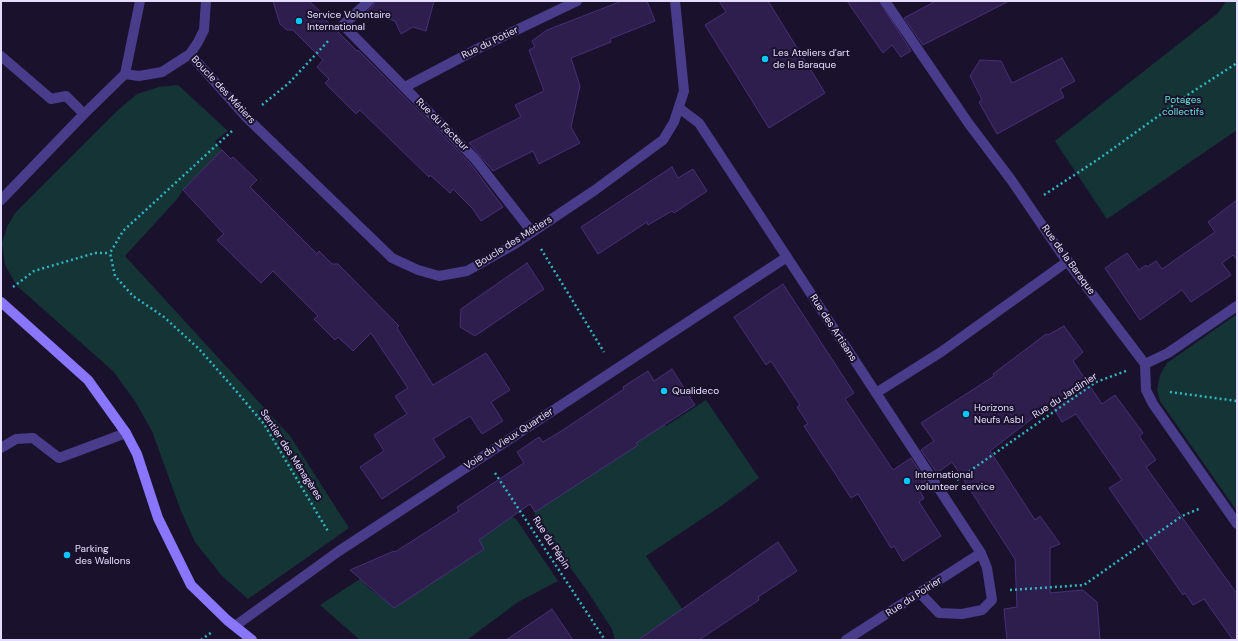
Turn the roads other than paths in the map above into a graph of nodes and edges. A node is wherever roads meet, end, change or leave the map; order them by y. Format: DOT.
graph roads {
  1 [pos="140,1"];
  2 [pos="206,1"];
  3 [pos="369,1"];
  4 [pos="577,1"];
  5 [pos="676,1"];
  6 [pos="885,1"];
  7 [pos="190,54"];
  8 [pos="1,56"];
  9 [pos="125,74"];
  10 [pos="405,87"];
  11 [pos="679,108"];
  12 [pos="84,114"];
  13 [pos="1,200"];
  14 [pos="532,232"];
  15 [pos="787,257"];
  16 [pos="1068,260"];
  17 [pos="1,302"];
  18 [pos="1237,306"];
  19 [pos="1145,364"];
  20 [pos="876,393"];
  21 [pos="126,433"];
  22 [pos="1,448"];
  23 [pos="1237,524"];
  24 [pos="981,553"];
  25 [pos="920,593"];
  26 [pos="235,626"];
  27 [pos="252,640"];
  28 [pos="846,640"];
  1 -- 9 [label="street"];
  2 -- 7 [label="street, Boucle des Métiers"];
  3 -- 10 [label="street, Rue du Facteur"];
  4 -- 10 [label="street, Rue du Potier"];
  5 -- 11 [label="street, Boucle des Métiers"];
  6 -- 16 [label="street, Rue de la Baraque"];
  7 -- 9 [label="street, Boucle des Métiers"];
  7 -- 14 [label="street, Boucle des Métiers"];
  8 -- 12 [label="street"];
  9 -- 12 [label="street"];
  10 -- 14 [label="street, Rue du Facteur"];
  11 -- 14 [label="street, Boucle des Métiers"];
  11 -- 15 [label="street, Rue des Artisans"];
  12 -- 13 [label="street"];
  15 -- 20 [label="street, Rue des Artisans"];
  15 -- 26 [label="street, Voie du Vieux Quartier"];
  16 -- 19 [label="street, Rue de la Baraque"];
  16 -- 20 [label="street"];
  17 -- 21 [label="street"];
  18 -- 19 [label="street"];
  19 -- 23 [label="street"];
  20 -- 24 [label="street, Rue des Artisans"];
  21 -- 22 [label="street"];
  21 -- 26 [label="street"];
  24 -- 25 [label="street, Rue du Poirier"];
  24 -- 25 [label="street, Rue des Artisans"];
  25 -- 28 [label="street, Rue du Poirier"];
  26 -- 27 [label="street"];
}
